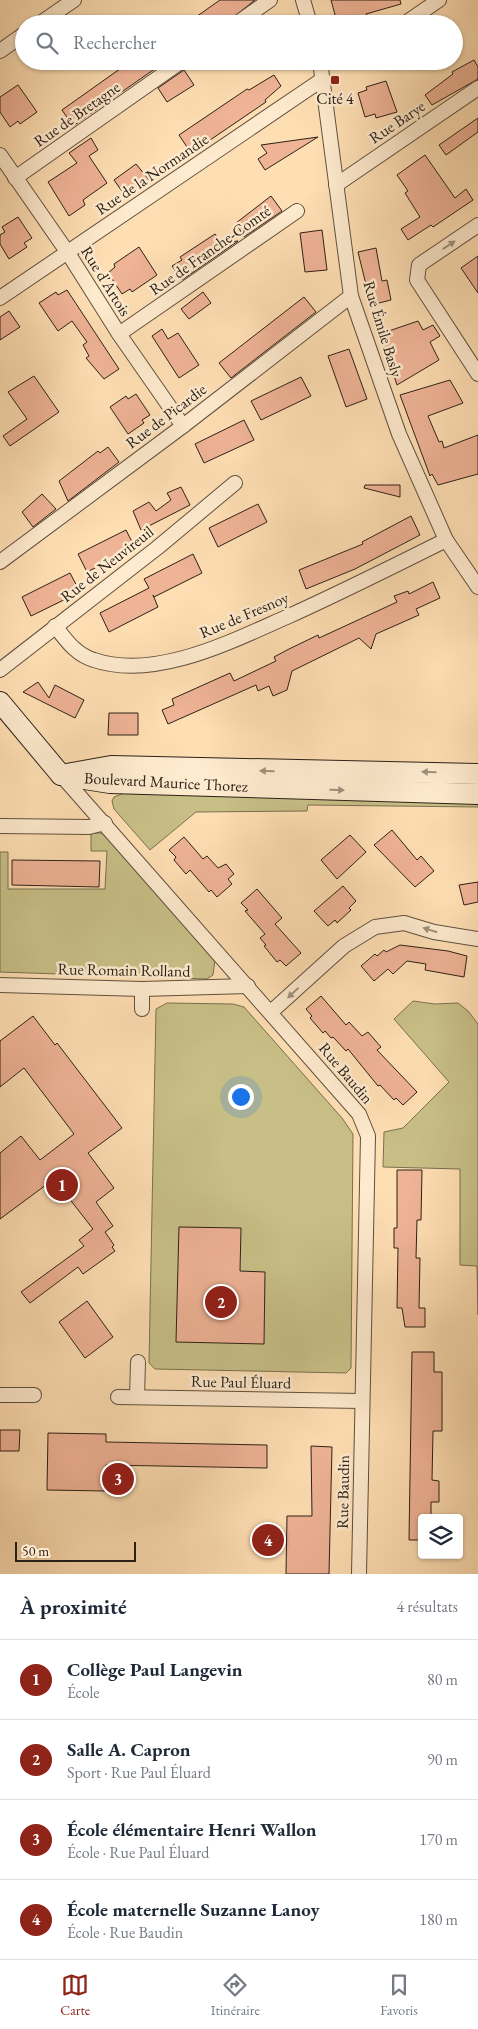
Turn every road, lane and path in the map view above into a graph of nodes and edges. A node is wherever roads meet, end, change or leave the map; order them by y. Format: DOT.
graph roads {
  1 [pos="74,0"];
  2 [pos="270,0"];
  3 [pos="303,0"];
  4 [pos="439,0"];
  5 [pos="52,15"];
  6 [pos="249,15"];
  7 [pos="307,15"];
  8 [pos="417,15"];
  9 [pos="15,40"];
  10 [pos="0,51"];
  11 [pos="169,70"];
  12 [pos="322,70"];
  13 [pos="323,79"];
  14 [pos="478,88"];
  15 [pos="0,155"];
  16 [pos="16,178"];
  17 [pos="336,185"];
  18 [pos="297,212"];
  19 [pos="478,225"];
  20 [pos="68,253"];
  21 [pos="351,296"];
  22 [pos="0,298"];
  23 [pos="119,334"];
  24 [pos="476,365"];
  25 [pos="183,426"];
  26 [pos="235,483"];
  27 [pos="446,540"];
  28 [pos="0,562"];
  29 [pos="478,587"];
  30 [pos="55,626"];
  31 [pos="0,670"];
  32 [pos="0,702"];
  33 [pos="478,774"];
  34 [pos="61,775"];
  35 [pos="478,794"];
  36 [pos="104,823"];
  37 [pos="0,826"];
  38 [pos="478,939"];
  39 [pos="0,985"];
  40 [pos="248,986"];
  41 [pos="142,989"];
  42 [pos="142,1008"];
  43 [pos="270,1012"];
  44 [pos="138,1362"];
  45 [pos="0,1395"];
  46 [pos="34,1395"];
  47 [pos="118,1397"];
  48 [pos="137,1397"];
  49 [pos="362,1401"];
  50 [pos="359,1574"];
  1 -- 5 [label="street"];
  2 -- 6 [label="street"];
  3 -- 7 [label="street"];
  4 -- 8 [label="street"];
  9 -- 10 [label="street"];
  11 -- 16 [label="street, Rue de Bretagne"];
  12 -- 13 [label="street, Rue Émile Basly"];
  13 -- 17 [label="street, Rue Émile Basly"];
  13 -- 20 [label="street, Rue de la Normandie"];
  14 -- 17 [label="street, Rue Barye"];
  15 -- 16 [label="street, Rue d'Artois"];
  16 -- 20 [label="street, Rue d'Artois"];
  17 -- 21 [label="street, Rue Émile Basly"];
  18 -- 23 [label="street, Rue de Franche-Comté"];
  24 -- 19 [label="street, one-way"];
  20 -- 22 [label="street, Rue de la Normandie"];
  20 -- 23 [label="street, Rue d'Artois"];
  21 -- 25 [label="street, Rue de Picardie"];
  21 -- 27 [label="street, Rue Émile Basly"];
  23 -- 25 [label="street, Rue d'Artois"];
  25 -- 28 [label="street, Rue de Picardie"];
  26 -- 30 [label="street, Rue de Neuvireuil"];
  27 -- 29 [label="street, Rue Émile Basly"];
  27 -- 30 [label="street, Rue de Fresnoy"];
  30 -- 31 [label="street, Rue de Neuvireuil"];
  32 -- 34 [label="street"];
  33 -- 34 [label="street, Boulevard Maurice Thorez, one-way"];
  34 -- 35 [label="street, Boulevard Maurice Thorez, one-way"];
  34 -- 36 [label="street, Rue Baudin"];
  36 -- 37 [label="street"];
  36 -- 40 [label="street, Rue Baudin"];
  38 -- 43 [label="street, one-way"];
  39 -- 41 [label="street, Rue Romain Rolland"];
  40 -- 41 [label="street, Rue Romain Rolland"];
  40 -- 43 [label="street, Rue Baudin"];
  41 -- 42 [label="street"];
  43 -- 49 [label="street, Rue Baudin"];
  44 -- 48 [label="street"];
  45 -- 46 [label="street"];
  47 -- 48 [label="street, Rue Paul Éluard"];
  48 -- 49 [label="street, Rue Paul Éluard"];
  49 -- 50 [label="street, Rue Baudin"];
}
